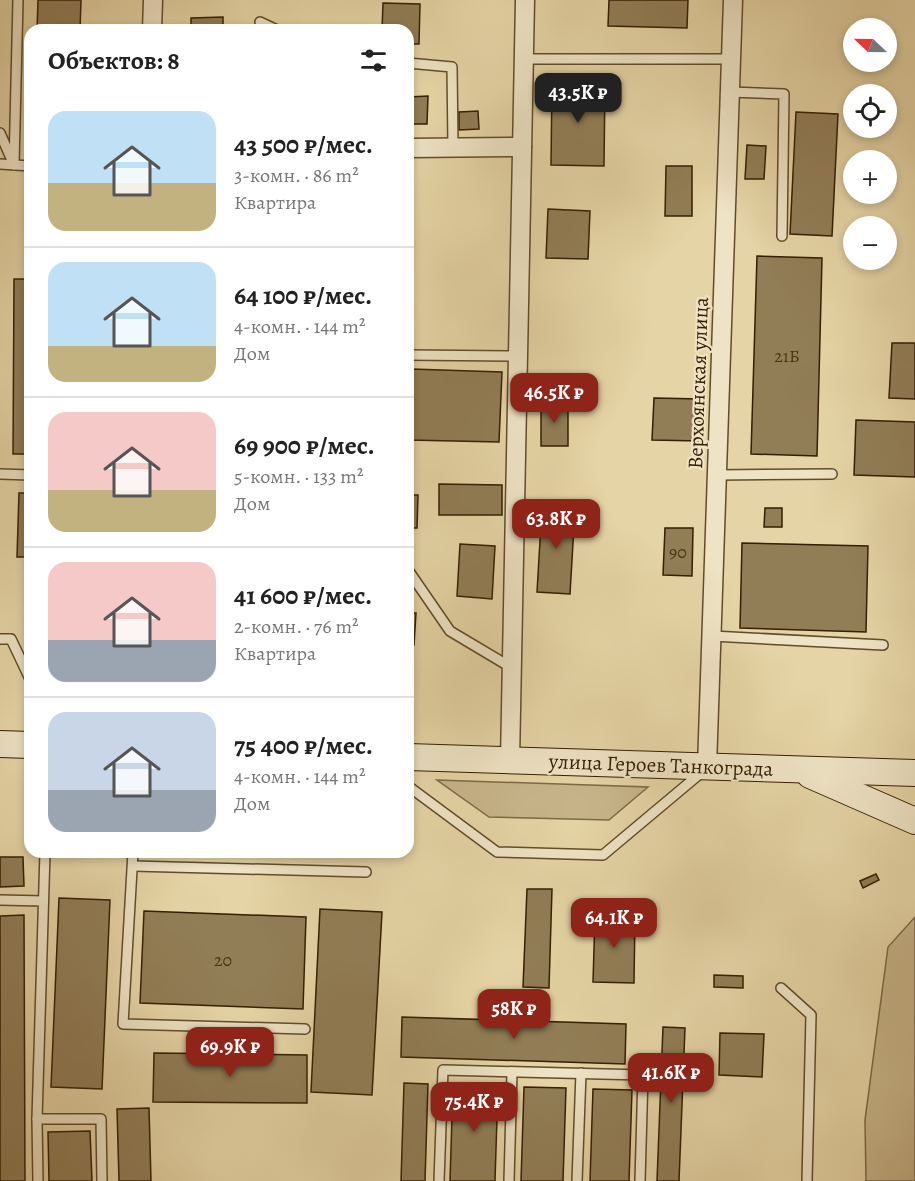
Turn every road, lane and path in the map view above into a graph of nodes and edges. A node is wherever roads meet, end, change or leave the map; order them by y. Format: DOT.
graph roads {
  1 [pos="18,0"];
  2 [pos="153,0"];
  3 [pos="525,0"];
  4 [pos="733,0"];
  5 [pos="260,22"];
  6 [pos="152,24"];
  7 [pos="264,24"];
  8 [pos="524,59"];
  9 [pos="731,59"];
  10 [pos="414,64"];
  11 [pos="730,92"];
  12 [pos="0,133"];
  13 [pos="453,147"];
  14 [pos="522,147"];
  15 [pos="414,148"];
  16 [pos="0,164"];
  17 [pos="14,165"];
  18 [pos="24,166"];
  19 [pos="782,236"];
  20 [pos="414,355"];
  21 [pos="518,356"];
  22 [pos="0,474"];
  23 [pos="832,474"];
  24 [pos="24,475"];
  25 [pos="717,475"];
  26 [pos="414,579"];
  27 [pos="712,636"];
  28 [pos="0,639"];
  29 [pos="883,645"];
  30 [pos="24,666"];
  31 [pos="512,668"];
  32 [pos="0,744"];
  33 [pos="24,745"];
  34 [pos="414,757"];
  35 [pos="510,760"];
  36 [pos="707,767"];
  37 [pos="799,770"];
  38 [pos="915,773"];
  39 [pos="414,790"];
  40 [pos="915,821"];
  41 [pos="45,858"];
  42 [pos="133,858"];
  43 [pos="133,866"];
  44 [pos="366,872"];
  45 [pos="0,900"];
  46 [pos="43,901"];
  47 [pos="781,988"];
  48 [pos="304,1029"];
  49 [pos="512,1072"];
  50 [pos="581,1073"];
  51 [pos="37,1119"];
  52 [pos="38,1181"];
  53 [pos="102,1181"];
  54 [pos="439,1181"];
  55 [pos="509,1181"];
  56 [pos="577,1181"];
  57 [pos="640,1181"];
  58 [pos="807,1181"];
  1 -- 17 [label="lane"];
  2 -- 6 [label="street"];
  3 -- 8 [label="street"];
  4 -- 9 [label="street, Верхоянская улица"];
  5 -- 7 [label="lane"];
  8 -- 9 [label="lane"];
  8 -- 14 [label="street"];
  9 -- 11 [label="street, Верхоянская улица"];
  10 -- 13 [label="lane"];
  11 -- 19 [label="lane"];
  11 -- 25 [label="street, Верхоянская улица"];
  12 -- 17 [label="lane"];
  13 -- 14 [label="street"];
  13 -- 15 [label="street"];
  14 -- 21 [label="street"];
  16 -- 17 [label="lane"];
  17 -- 18 [label="lane"];
  20 -- 21 [label="lane"];
  21 -- 31 [label="street"];
  22 -- 24 [label="lane"];
  23 -- 25 [label="lane"];
  25 -- 27 [label="street, Верхоянская улица"];
  26 -- 31 [label="lane"];
  27 -- 29 [label="lane"];
  27 -- 36 [label="street, Верхоянская улица"];
  28 -- 30 [label="lane"];
  31 -- 35 [label="street"];
  32 -- 33 [label="main road"];
  34 -- 35 [label="main road, улица Героев Танкограда"];
  35 -- 36 [label="main road, улица Героев Танкограда"];
  36 -- 37 [label="main road, улица Героев Танкограда"];
  36 -- 39 [label="lane"];
  37 -- 38 [label="main road, улица Героев Танкограда"];
  37 -- 40 [label="main road"];
  41 -- 46 [label="lane"];
  42 -- 43 [label="lane"];
  43 -- 44 [label="lane"];
  43 -- 48 [label="lane"];
  45 -- 46 [label="lane"];
  46 -- 51 [label="lane"];
  47 -- 58 [label="lane"];
  49 -- 50 [label="lane"];
  49 -- 54 [label="lane"];
  49 -- 55 [label="lane"];
  50 -- 56 [label="lane"];
  50 -- 57 [label="lane"];
  51 -- 52 [label="lane"];
  51 -- 53 [label="lane"];
}
